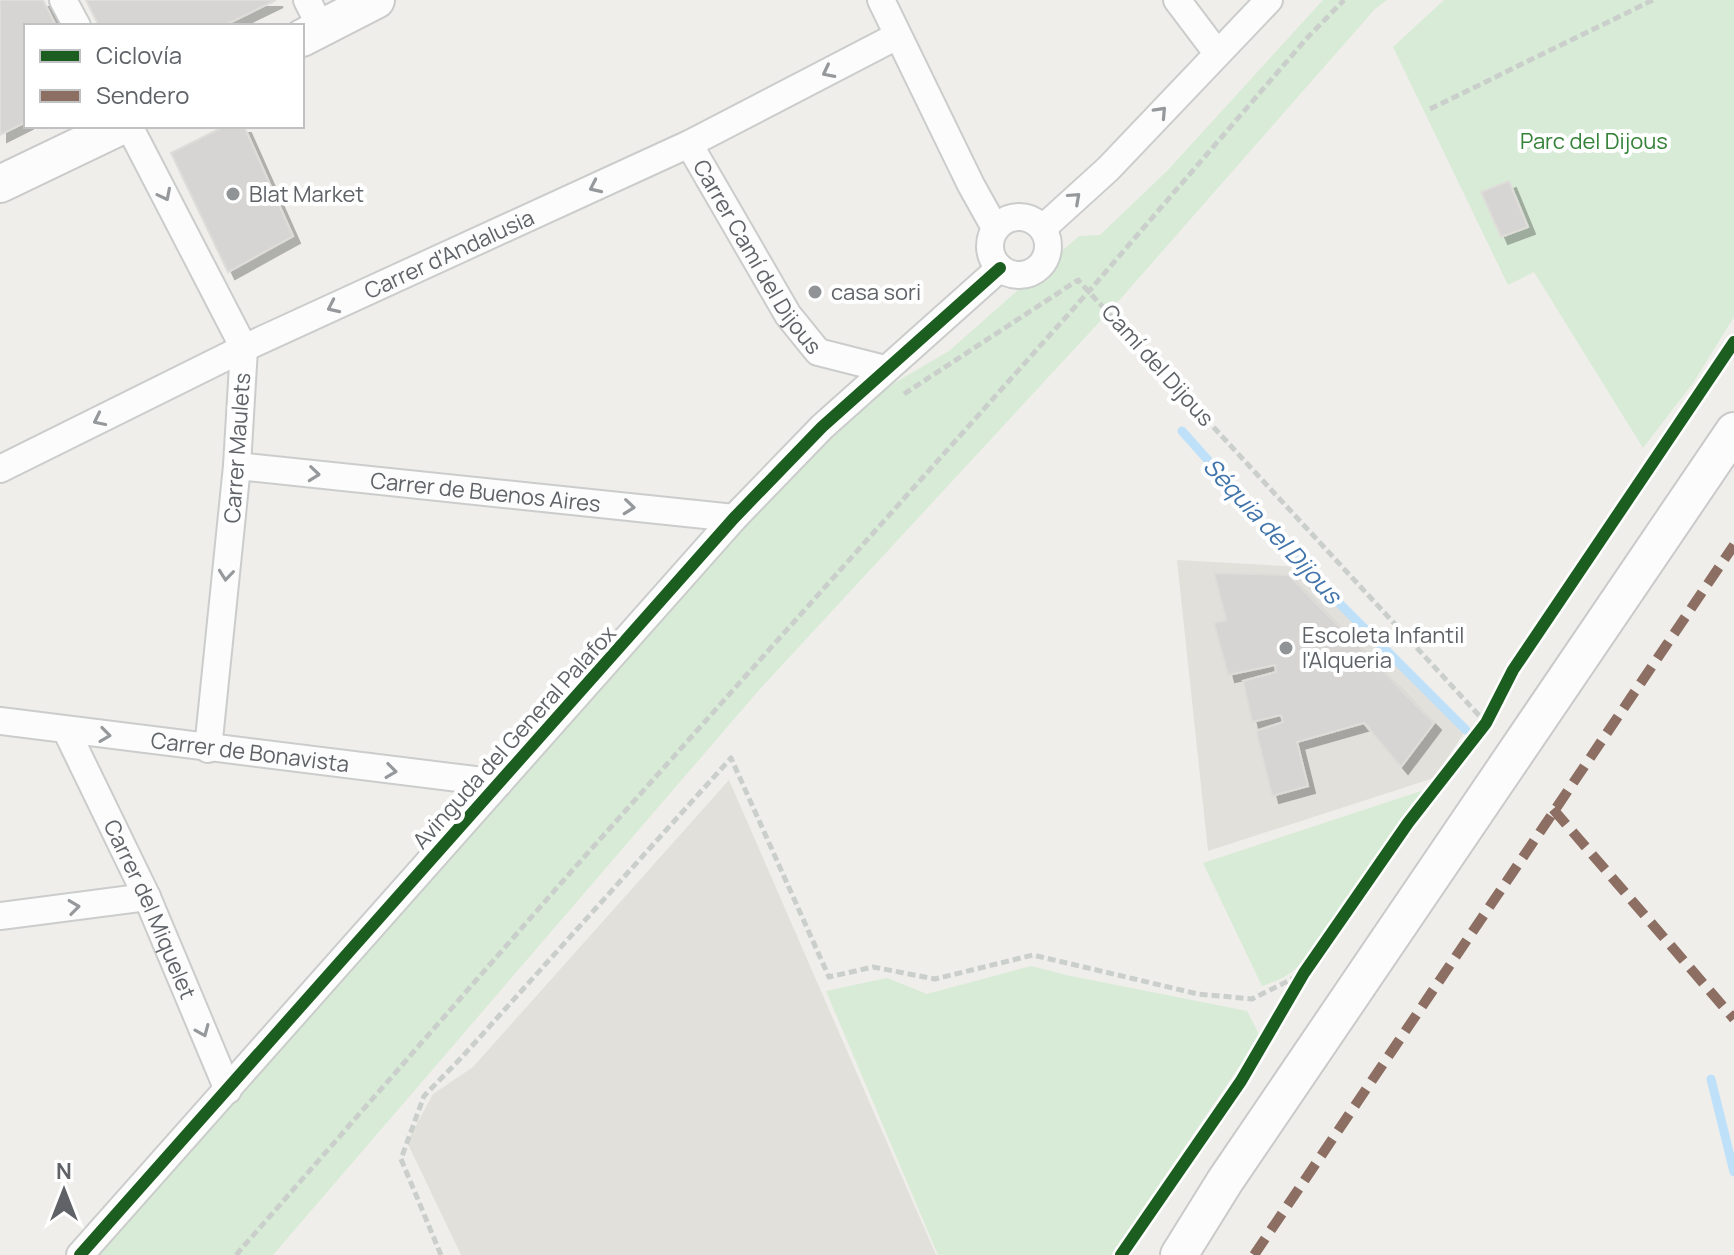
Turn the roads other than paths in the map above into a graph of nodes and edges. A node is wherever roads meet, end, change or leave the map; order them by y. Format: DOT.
graph roads {
  1 [pos="63,0"];
  2 [pos="376,0"];
  3 [pos="881,0"];
  4 [pos="1177,0"];
  5 [pos="1269,0"];
  6 [pos="310,22"];
  7 [pos="76,24"];
  8 [pos="897,36"];
  9 [pos="1217,53"];
  10 [pos="117,128"];
  11 [pos="130,128"];
  12 [pos="689,144"];
  13 [pos="0,184"];
  14 [pos="995,228"];
  15 [pos="1043,228"];
  16 [pos="1000,268"];
  17 [pos="244,348"];
  18 [pos="885,369"];
  19 [pos="1734,431"];
  20 [pos="237,466"];
  21 [pos="0,469"];
  22 [pos="734,518"];
  23 [pos="0,721"];
  24 [pos="66,730"];
  25 [pos="208,749"];
  26 [pos="499,783"];
  27 [pos="147,897"];
  28 [pos="0,916"];
  29 [pos="228,1090"];
  30 [pos="80,1255"];
  31 [pos="1179,1255"];
  1 -- 7 [label="street"];
  2 -- 6 [label="main road"];
  3 -- 8 [label="street"];
  4 -- 9 [label="street"];
  5 -- 9 [label="street"];
  8 -- 12 [label="street, Carrer d'Andalusia, one-way"];
  8 -- 14 [label="street"];
  15 -- 9 [label="street, one-way"];
  10 -- 13 [label="main road"];
  11 -- 17 [label="street, Carrer Maulets, one-way"];
  12 -- 17 [label="street, Carrer d'Andalusia, one-way"];
  12 -- 18 [label="street, Carrer Camí del Dijous"];
  14 -- 15 [label="street"];
  14 -- 16 [label="street"];
  15 -- 16 [label="street"];
  16 -- 18 [label="street, Avinguda del General Palafox"];
  17 -- 20 [label="street, Carrer Maulets"];
  17 -- 21 [label="street, Carrer d'Andalusia, one-way"];
  18 -- 22 [label="street, Avinguda del General Palafox"];
  19 -- 31 [label="main road"];
  20 -- 22 [label="street, Carrer de Buenos Aires, one-way"];
  20 -- 25 [label="street, Carrer Maulets, one-way"];
  22 -- 26 [label="street, Avinguda del General Palafox"];
  23 -- 24 [label="street, Carrer de Bonavista"];
  24 -- 25 [label="street, Carrer de Bonavista, one-way"];
  24 -- 27 [label="street, Carrer del Miquelet"];
  25 -- 26 [label="street, Carrer de Bonavista, one-way"];
  26 -- 29 [label="street, Avinguda del General Palafox"];
  28 -- 27 [label="street, one-way"];
  27 -- 29 [label="street, Carrer del Miquelet, one-way"];
  29 -- 30 [label="street, Avinguda del General Palafox"];
}
